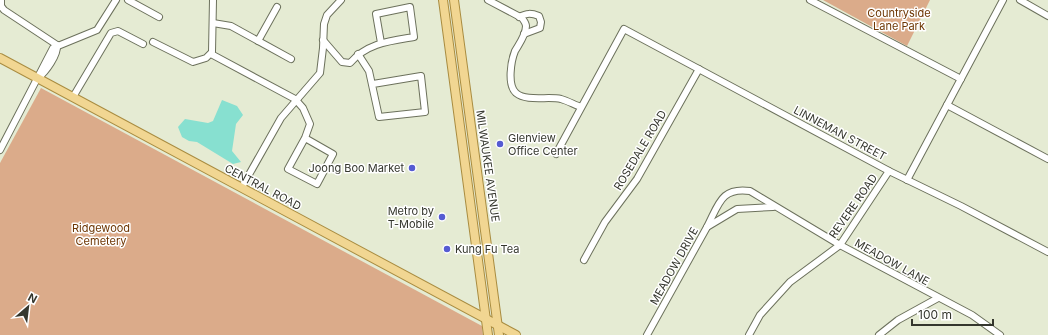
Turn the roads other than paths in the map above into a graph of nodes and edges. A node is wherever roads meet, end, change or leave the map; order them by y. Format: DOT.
graph roads {
  1 [pos="1,0"];
  2 [pos="116,0"];
  3 [pos="128,0"];
  4 [pos="213,0"];
  5 [pos="341,0"];
  6 [pos="443,0"];
  7 [pos="488,0"];
  8 [pos="810,0"];
  9 [pos="1003,0"];
  10 [pos="1020,0"];
  11 [pos="456,1"];
  12 [pos="276,7"];
  13 [pos="1048,16"];
  14 [pos="159,17"];
  15 [pos="519,17"];
  16 [pos="214,23"];
  17 [pos="524,34"];
  18 [pos="323,40"];
  19 [pos="258,41"];
  20 [pos="153,42"];
  21 [pos="380,43"];
  22 [pos="144,44"];
  23 [pos="57,45"];
  24 [pos="211,54"];
  25 [pos="358,54"];
  26 [pos="0,58"];
  27 [pos="291,59"];
  28 [pos="699,69"];
  29 [pos="38,78"];
  30 [pos="961,79"];
  31 [pos="373,84"];
  32 [pos="73,97"];
  33 [pos="295,99"];
  34 [pos="947,105"];
  35 [pos="581,107"];
  36 [pos="305,138"];
  37 [pos="0,150"];
  38 [pos="556,154"];
  39 [pos="1048,159"];
  40 [pos="889,171"];
  41 [pos="467,176"];
  42 [pos="907,180"];
  43 [pos="242,187"];
  44 [pos="773,207"];
  45 [pos="484,224"];
  46 [pos="707,226"];
  47 [pos="840,245"];
  48 [pos="1048,252"];
  49 [pos="584,260"];
  50 [pos="938,298"];
  51 [pos="486,318"];
  52 [pos="498,325"];
  53 [pos="488,335"];
  54 [pos="499,335"];
  55 [pos="516,335"];
  56 [pos="647,335"];
  57 [pos="749,335"];
  58 [pos="879,335"];
  59 [pos="1000,335"];
  1 -- 23 [label="street"];
  2 -- 23 [label="street"];
  3 -- 14 [label="street"];
  4 -- 16 [label="street"];
  5 -- 18 [label="street"];
  6 -- 41 [label="main road, MILWAUKEE AVENUE"];
  7 -- 15 [label="street"];
  8 -- 30 [label="street"];
  9 -- 30 [label="street"];
  10 -- 13 [label="street"];
  11 -- 45 [label="main road, MILWAUKEE AVENUE"];
  12 -- 19 [label="street"];
  15 -- 17 [label="street"];
  15 -- 17 [label="street"];
  16 -- 19 [label="street"];
  16 -- 24 [label="street"];
  17 -- 35 [label="street"];
  18 -- 25 [label="street"];
  18 -- 33 [label="street"];
  19 -- 27 [label="street"];
  20 -- 24 [label="street"];
  21 -- 21 [label="street"];
  21 -- 25 [label="street"];
  22 -- 32 [label="street"];
  23 -- 29 [label="street"];
  24 -- 33 [label="street"];
  25 -- 31 [label="street"];
  26 -- 29 [label="main road, CENTRAL ROAD"];
  28 -- 35 [label="street, LINNEMAN STREET"];
  28 -- 40 [label="street, LINNEMAN STREET"];
  28 -- 49 [label="street, ROSEDALE ROAD"];
  29 -- 32 [label="main road, CENTRAL ROAD"];
  29 -- 37 [label="street"];
  30 -- 34 [label="street"];
  31 -- 31 [label="street"];
  32 -- 43 [label="main road, CENTRAL ROAD"];
  33 -- 36 [label="street"];
  33 -- 43 [label="street"];
  34 -- 39 [label="street"];
  34 -- 42 [label="street"];
  35 -- 38 [label="street"];
  36 -- 36 [label="street"];
  40 -- 42 [label="street, LINNEMAN STREET"];
  40 -- 47 [label="street, REVERE ROAD"];
  41 -- 45 [label="main road"];
  41 -- 51 [label="main road, MILWAUKEE AVENUE"];
  42 -- 48 [label="street, LINNEMAN STREET"];
  43 -- 51 [label="main road, CENTRAL ROAD"];
  44 -- 46 [label="street, MEADOW DRIVE"];
  44 -- 46 [label="street, MEADOW LANE"];
  44 -- 47 [label="street, MEADOW LANE"];
  45 -- 52 [label="main road, MILWAUKEE AVENUE"];
  46 -- 56 [label="street, MEADOW DRIVE"];
  47 -- 50 [label="street, MEADOW LANE"];
  47 -- 57 [label="street, REVERE ROAD"];
  50 -- 58 [label="street"];
  50 -- 59 [label="street, MEADOW LANE"];
  51 -- 52 [label="main road, CENTRAL ROAD"];
  51 -- 53 [label="main road, MILWAUKEE AVENUE"];
  52 -- 54 [label="main road, MILWAUKEE AVENUE"];
  52 -- 55 [label="main road, CENTRAL ROAD"];
}
